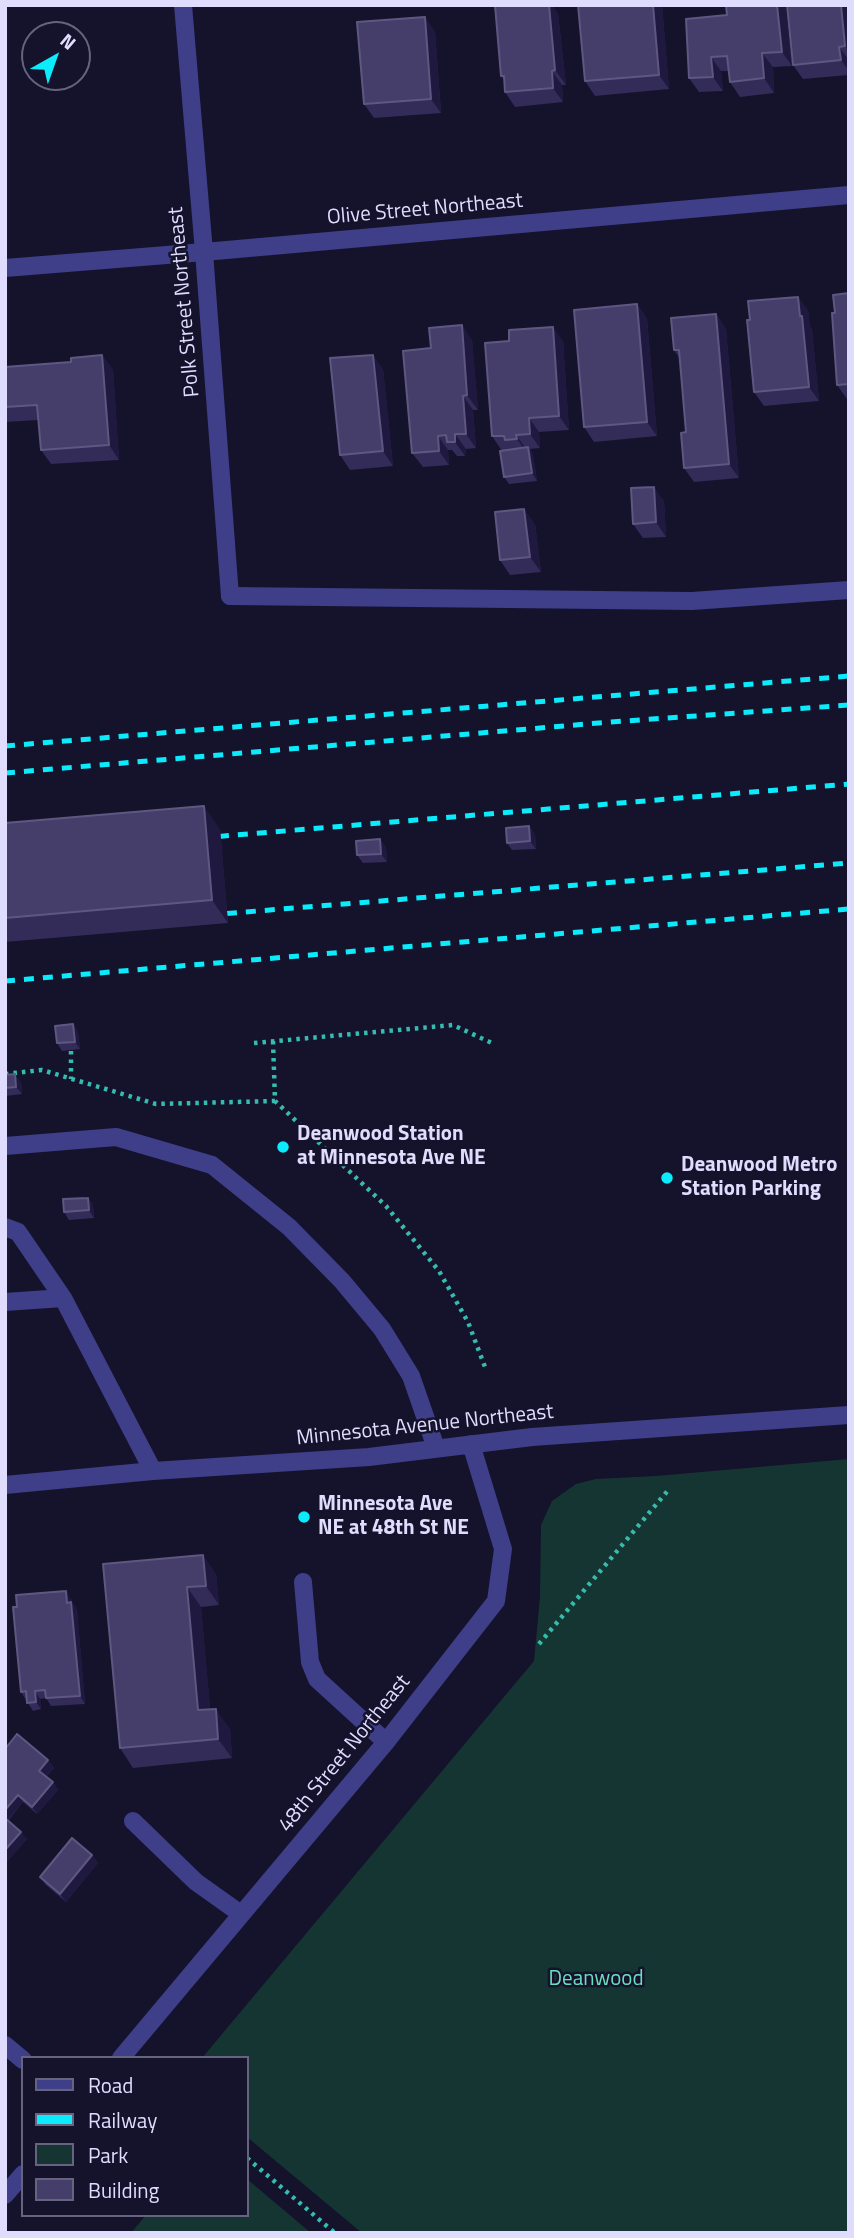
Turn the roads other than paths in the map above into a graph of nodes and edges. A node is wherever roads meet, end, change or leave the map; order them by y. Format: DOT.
graph roads {
  1 [pos="183,5"];
  2 [pos="849,195"];
  3 [pos="205,252"];
  4 [pos="5,268"];
  5 [pos="849,590"];
  6 [pos="5,1146"];
  7 [pos="5,1227"];
  8 [pos="62,1297"];
  9 [pos="5,1302"];
  10 [pos="849,1415"];
  11 [pos="471,1444"];
  12 [pos="436,1448"];
  13 [pos="153,1471"];
  14 [pos="5,1485"];
  15 [pos="303,1581"];
  16 [pos="386,1742"];
  17 [pos="133,1821"];
  18 [pos="241,1914"];
  19 [pos="5,2045"];
  20 [pos="123,2056"];
  21 [pos="21,2058"];
  22 [pos="21,2176"];
  23 [pos="5,2195"];
  1 -- 3 [label="street, Polk Street Northeast"];
  2 -- 3 [label="street, Olive Street Northeast"];
  3 -- 4 [label="street, Olive Street Northeast"];
  3 -- 5 [label="street, Polk Street Northeast"];
  6 -- 12 [label="street"];
  7 -- 8 [label="street"];
  8 -- 9 [label="street"];
  8 -- 13 [label="street"];
  10 -- 11 [label="street, Minnesota Avenue Northeast"];
  11 -- 12 [label="street, Minnesota Avenue Northeast"];
  11 -- 16 [label="street, 48th Street Northeast"];
  12 -- 13 [label="street, Minnesota Avenue Northeast"];
  13 -- 14 [label="street, Minnesota Avenue Northeast"];
  15 -- 16 [label="street"];
  16 -- 18 [label="street, 48th Street Northeast"];
  17 -- 18 [label="street"];
  18 -- 20 [label="street, 48th Street Northeast"];
  19 -- 21 [label="street"];
  22 -- 23 [label="street"];
}
